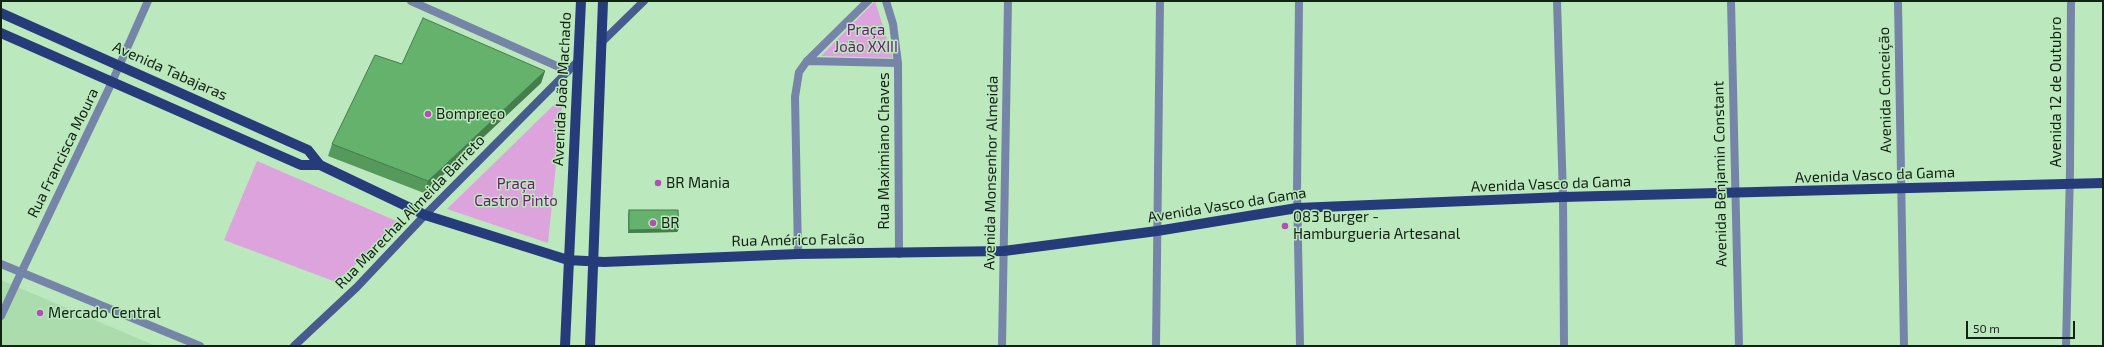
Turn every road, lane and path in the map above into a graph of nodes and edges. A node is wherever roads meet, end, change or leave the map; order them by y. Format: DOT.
graph roads {
  1 [pos="148,1"];
  2 [pos="411,1"];
  3 [pos="581,1"];
  4 [pos="603,1"];
  5 [pos="644,1"];
  6 [pos="868,1"];
  7 [pos="886,1"];
  8 [pos="1008,1"];
  9 [pos="1160,1"];
  10 [pos="1299,1"];
  11 [pos="1557,1"];
  12 [pos="1730,1"];
  13 [pos="1898,1"];
  14 [pos="2071,1"];
  15 [pos="1,13"];
  16 [pos="1,33"];
  17 [pos="601,42"];
  18 [pos="578,61"];
  19 [pos="807,61"];
  20 [pos="898,63"];
  21 [pos="120,65"];
  22 [pos="568,72"];
  23 [pos="112,82"];
  24 [pos="320,166"];
  25 [pos="2103,183"];
  26 [pos="2070,184"];
  27 [pos="1900,190"];
  28 [pos="1734,194"];
  29 [pos="1563,197"];
  30 [pos="1297,208"];
  31 [pos="425,215"];
  32 [pos="1157,231"];
  33 [pos="1004,251"];
  34 [pos="798,254"];
  35 [pos="899,254"];
  36 [pos="568,260"];
  37 [pos="594,261"];
  38 [pos="1,264"];
  39 [pos="21,273"];
  40 [pos="1,316"];
  41 [pos="200,346"];
  42 [pos="294,346"];
  43 [pos="565,346"];
  44 [pos="590,346"];
  45 [pos="1002,346"];
  46 [pos="1156,346"];
  47 [pos="1300,346"];
  48 [pos="1564,346"];
  49 [pos="1739,346"];
  50 [pos="1904,346"];
  51 [pos="2066,346"];
  1 -- 21 [label="street, Rua Francisca Moura"];
  2 -- 22 [label="street"];
  3 -- 18 [label="main road, Avenida João Machado"];
  4 -- 17 [label="main road"];
  5 -- 17 [label="main road"];
  6 -- 19 [label="street"];
  7 -- 20 [label="street, Rua Maximiano Chaves"];
  8 -- 33 [label="street, Avenida Monsenhor Almeida"];
  9 -- 32 [label="street"];
  10 -- 30 [label="street"];
  11 -- 29 [label="street"];
  12 -- 28 [label="street, Avenida Benjamin Constant"];
  13 -- 27 [label="street, Avenida Conceição"];
  14 -- 26 [label="street, Avenida 12 de Outubro"];
  15 -- 21 [label="main road, Avenida Tabajaras"];
  16 -- 23 [label="main road, Avenida Tabajaras"];
  17 -- 37 [label="main road"];
  18 -- 22 [label="main road, Rua Marechal Almeida Barreto"];
  18 -- 36 [label="main road, Avenida João Machado"];
  19 -- 20 [label="street"];
  19 -- 34 [label="street"];
  20 -- 35 [label="street, Rua Maximiano Chaves"];
  21 -- 23 [label="street, Rua Francisca Moura"];
  21 -- 24 [label="main road, Avenida Tabajaras"];
  22 -- 31 [label="main road, Rua Marechal Almeida Barreto"];
  23 -- 24 [label="main road, Avenida Tabajaras"];
  23 -- 39 [label="street, Rua Francisca Moura"];
  24 -- 31 [label="main road, Avenida Tabajaras"];
  25 -- 26 [label="main road, Avenida Vasco da Gama"];
  26 -- 27 [label="main road, Avenida Vasco da Gama"];
  26 -- 51 [label="street, Avenida 12 de Outubro"];
  27 -- 28 [label="main road, Avenida Vasco da Gama"];
  27 -- 50 [label="street, Avenida Conceição"];
  28 -- 29 [label="main road, Avenida Vasco da Gama"];
  28 -- 49 [label="street, Avenida Benjamin Constant"];
  29 -- 30 [label="main road, Avenida Vasco da Gama"];
  29 -- 48 [label="street"];
  30 -- 32 [label="main road, Avenida Vasco da Gama"];
  30 -- 47 [label="street"];
  31 -- 36 [label="main road, Avenida Tabajaras"];
  31 -- 42 [label="main road, Rua Marechal Almeida Barreto"];
  32 -- 33 [label="main road, Avenida Vasco da Gama"];
  32 -- 46 [label="street"];
  33 -- 35 [label="main road, Rua Américo Falcão"];
  33 -- 45 [label="street, Avenida Monsenhor Almeida"];
  34 -- 35 [label="main road, Rua Américo Falcão"];
  34 -- 37 [label="main road, Rua Américo Falcão"];
  36 -- 37 [label="main road, Avenida Tabajaras"];
  36 -- 43 [label="main road, Avenida João Machado"];
  37 -- 44 [label="main road"];
  38 -- 39 [label="street"];
  39 -- 40 [label="street, Rua Francisca Moura"];
  39 -- 41 [label="street"];
}
